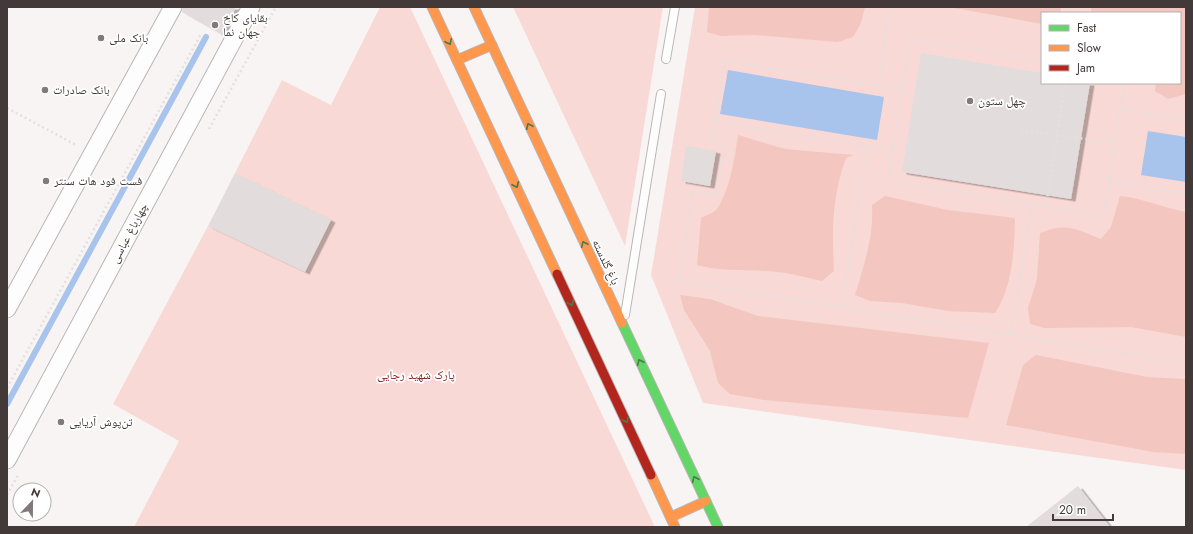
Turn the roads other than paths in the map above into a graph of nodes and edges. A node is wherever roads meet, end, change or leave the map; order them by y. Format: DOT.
graph roads {
  1 [pos="173,7"];
  2 [pos="251,7"];
  3 [pos="432,7"];
  4 [pos="474,7"];
  5 [pos="675,7"];
  6 [pos="492,45"];
  7 [pos="666,59"];
  8 [pos="457,60"];
  9 [pos="661,94"];
  10 [pos="7,309"];
  11 [pos="623,326"];
  12 [pos="7,460"];
  13 [pos="706,501"];
  14 [pos="671,517"];
  15 [pos="675,527"];
  16 [pos="718,527"];
  1 -- 10 [label="street"];
  2 -- 12 [label="street, چهارباغ عباسی"];
  3 -- 8 [label="main road, one-way"];
  4 -- 6 [label="main road, باغ گلدسته"];
  5 -- 7 [label="lane"];
  6 -- 8 [label="main road"];
  11 -- 6 [label="main road, باغ گلدسته, one-way"];
  8 -- 14 [label="main road, one-way"];
  9 -- 11 [label="lane"];
  13 -- 11 [label="main road, باغ گلدسته, one-way"];
  13 -- 14 [label="main road"];
  13 -- 16 [label="main road, باغ گلدسته"];
  14 -- 15 [label="main road"];
}
